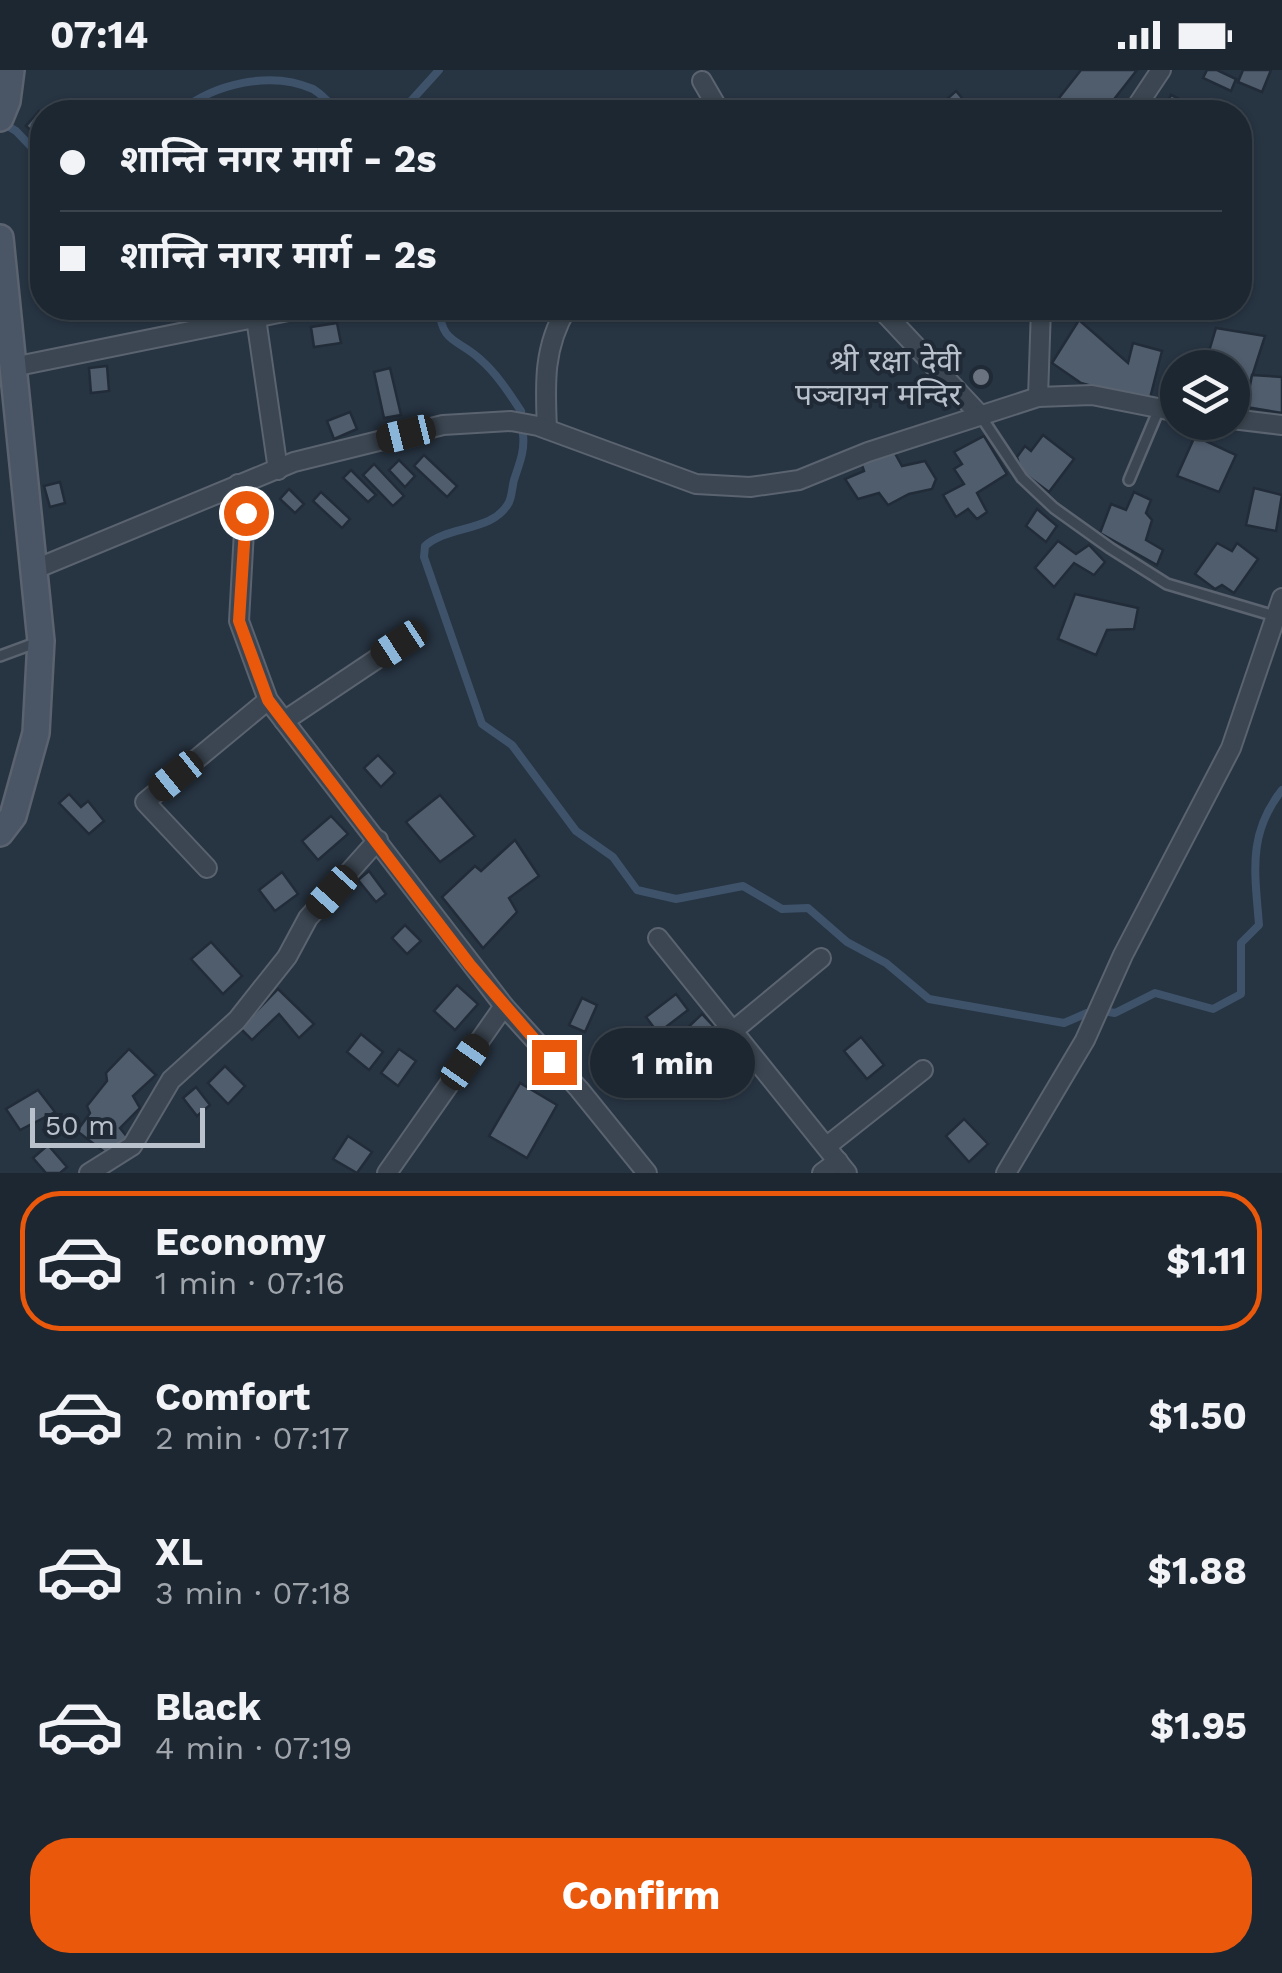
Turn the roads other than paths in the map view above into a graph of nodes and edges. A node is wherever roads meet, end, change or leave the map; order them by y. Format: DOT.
graph roads {
  1 [pos="10,70"];
  2 [pos="1161,70"];
  3 [pos="702,81"];
  4 [pos="713,100"];
  5 [pos="1141,100"];
  6 [pos="4,110"];
  7 [pos="0,238"];
  8 [pos="246,320"];
  9 [pos="256,320"];
  10 [pos="560,320"];
  11 [pos="891,320"];
  12 [pos="1041,320"];
  13 [pos="14,367"];
  14 [pos="1038,396"];
  15 [pos="1160,408"];
  16 [pos="980,415"];
  17 [pos="1250,422"];
  18 [pos="1160,424"];
  19 [pos="1282,425"];
  20 [pos="547,430"];
  21 [pos="278,470"];
  22 [pos="1129,480"];
  23 [pos="238,484"];
  24 [pos="33,570"];
  25 [pos="1282,598"];
  26 [pos="1278,617"];
  27 [pos="40,640"];
  28 [pos="399,644"];
  29 [pos="0,656"];
  30 [pos="268,700"];
  31 [pos="284,720"];
  32 [pos="0,833"];
  33 [pos="378,840"];
  34 [pos="207,868"];
  35 [pos="658,938"];
  36 [pos="822,958"];
  37 [pos="504,1006"];
  38 [pos="734,1030"];
  39 [pos="922,1070"];
  40 [pos="838,1160"];
  41 [pos="89,1173"];
  42 [pos="388,1173"];
  43 [pos="647,1173"];
  44 [pos="822,1173"];
  45 [pos="1006,1173"];
  1 -- 6 [label="main road"];
  2 -- 5 [label="street"];
  3 -- 4 [label="street"];
  7 -- 13 [label="main road"];
  8 -- 13 [label="street"];
  9 -- 21 [label="street"];
  10 -- 20 [label="street"];
  11 -- 16 [label="street"];
  12 -- 14 [label="street"];
  13 -- 24 [label="main road"];
  14 -- 15 [label="street"];
  14 -- 16 [label="street"];
  16 -- 20 [label="street"];
  16 -- 26 [label="lane"];
  17 -- 19 [label="street"];
  18 -- 22 [label="lane"];
  20 -- 21 [label="street"];
  21 -- 23 [label="street"];
  23 -- 24 [label="street"];
  23 -- 30 [label="street"];
  24 -- 27 [label="main road"];
  25 -- 26 [label="street"];
  26 -- 45 [label="street"];
  27 -- 29 [label="lane"];
  27 -- 32 [label="main road"];
  28 -- 31 [label="street"];
  30 -- 31 [label="street"];
  30 -- 34 [label="street"];
  31 -- 33 [label="street"];
  33 -- 37 [label="street"];
  33 -- 41 [label="street"];
  35 -- 38 [label="street"];
  36 -- 38 [label="street"];
  37 -- 42 [label="street"];
  37 -- 43 [label="street"];
  38 -- 40 [label="street"];
  39 -- 40 [label="street"];
  40 -- 44 [label="street"];
}
